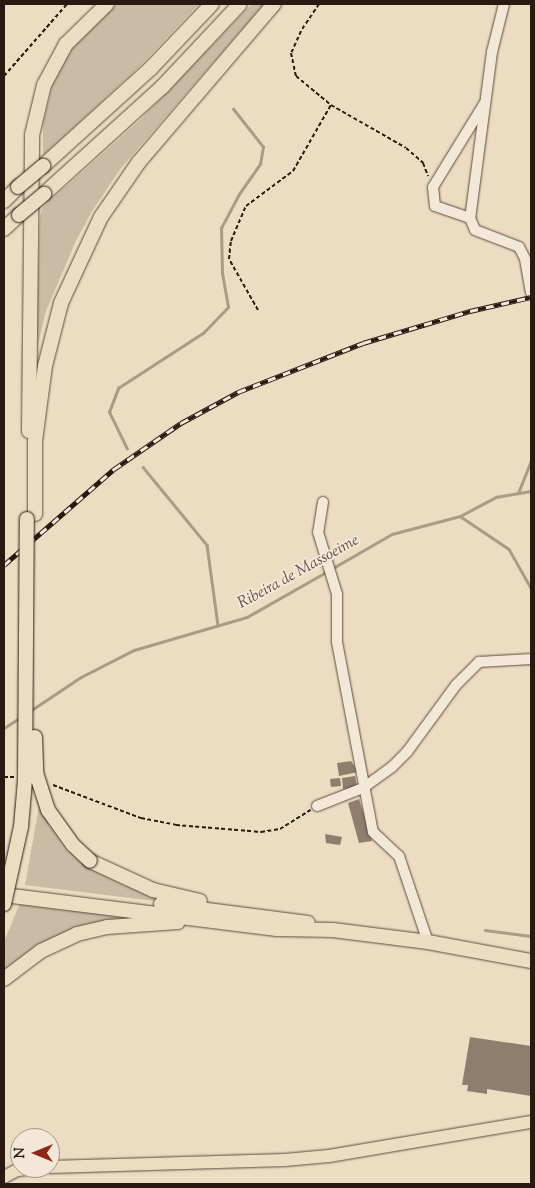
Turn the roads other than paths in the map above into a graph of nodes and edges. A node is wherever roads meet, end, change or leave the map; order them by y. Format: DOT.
graph roads {
  1 [pos="108,4"];
  2 [pos="212,4"];
  3 [pos="240,4"];
  4 [pos="274,4"];
  5 [pos="504,4"];
  6 [pos="485,104"];
  7 [pos="4,201"];
  8 [pos="470,218"];
  9 [pos="4,229"];
  10 [pos="531,292"];
  11 [pos="323,502"];
  12 [pos="31,516"];
  13 [pos="531,659"];
  14 [pos="363,788"];
  15 [pos="317,806"];
  16 [pos="4,886"];
  17 [pos="4,895"];
  18 [pos="4,904"];
  19 [pos="237,912"];
  20 [pos="211,922"];
  21 [pos="333,930"];
  22 [pos="428,942"];
  23 [pos="531,961"];
  24 [pos="4,979"];
  25 [pos="531,1122"];
  26 [pos="60,1167"];
  1 -- 12 [label="highway"];
  2 -- 7 [label="highway, bridge"];
  3 -- 9 [label="highway, bridge"];
  4 -- 12 [label="highway"];
  5 -- 6 [label="street"];
  6 -- 8 [label="street"];
  6 -- 8 [label="street"];
  8 -- 10 [label="street"];
  11 -- 14 [label="street"];
  12 -- 18 [label="highway, bridge"];
  12 -- 19 [label="highway, bridge"];
  13 -- 14 [label="street"];
  14 -- 15 [label="street"];
  14 -- 22 [label="street"];
  16 -- 19 [label="highway"];
  17 -- 20 [label="highway"];
  19 -- 21 [label="highway"];
  20 -- 21 [label="highway"];
  20 -- 24 [label="highway"];
  21 -- 22 [label="highway"];
  22 -- 23 [label="highway"];
  25 -- 26 [label="main road"];
}
